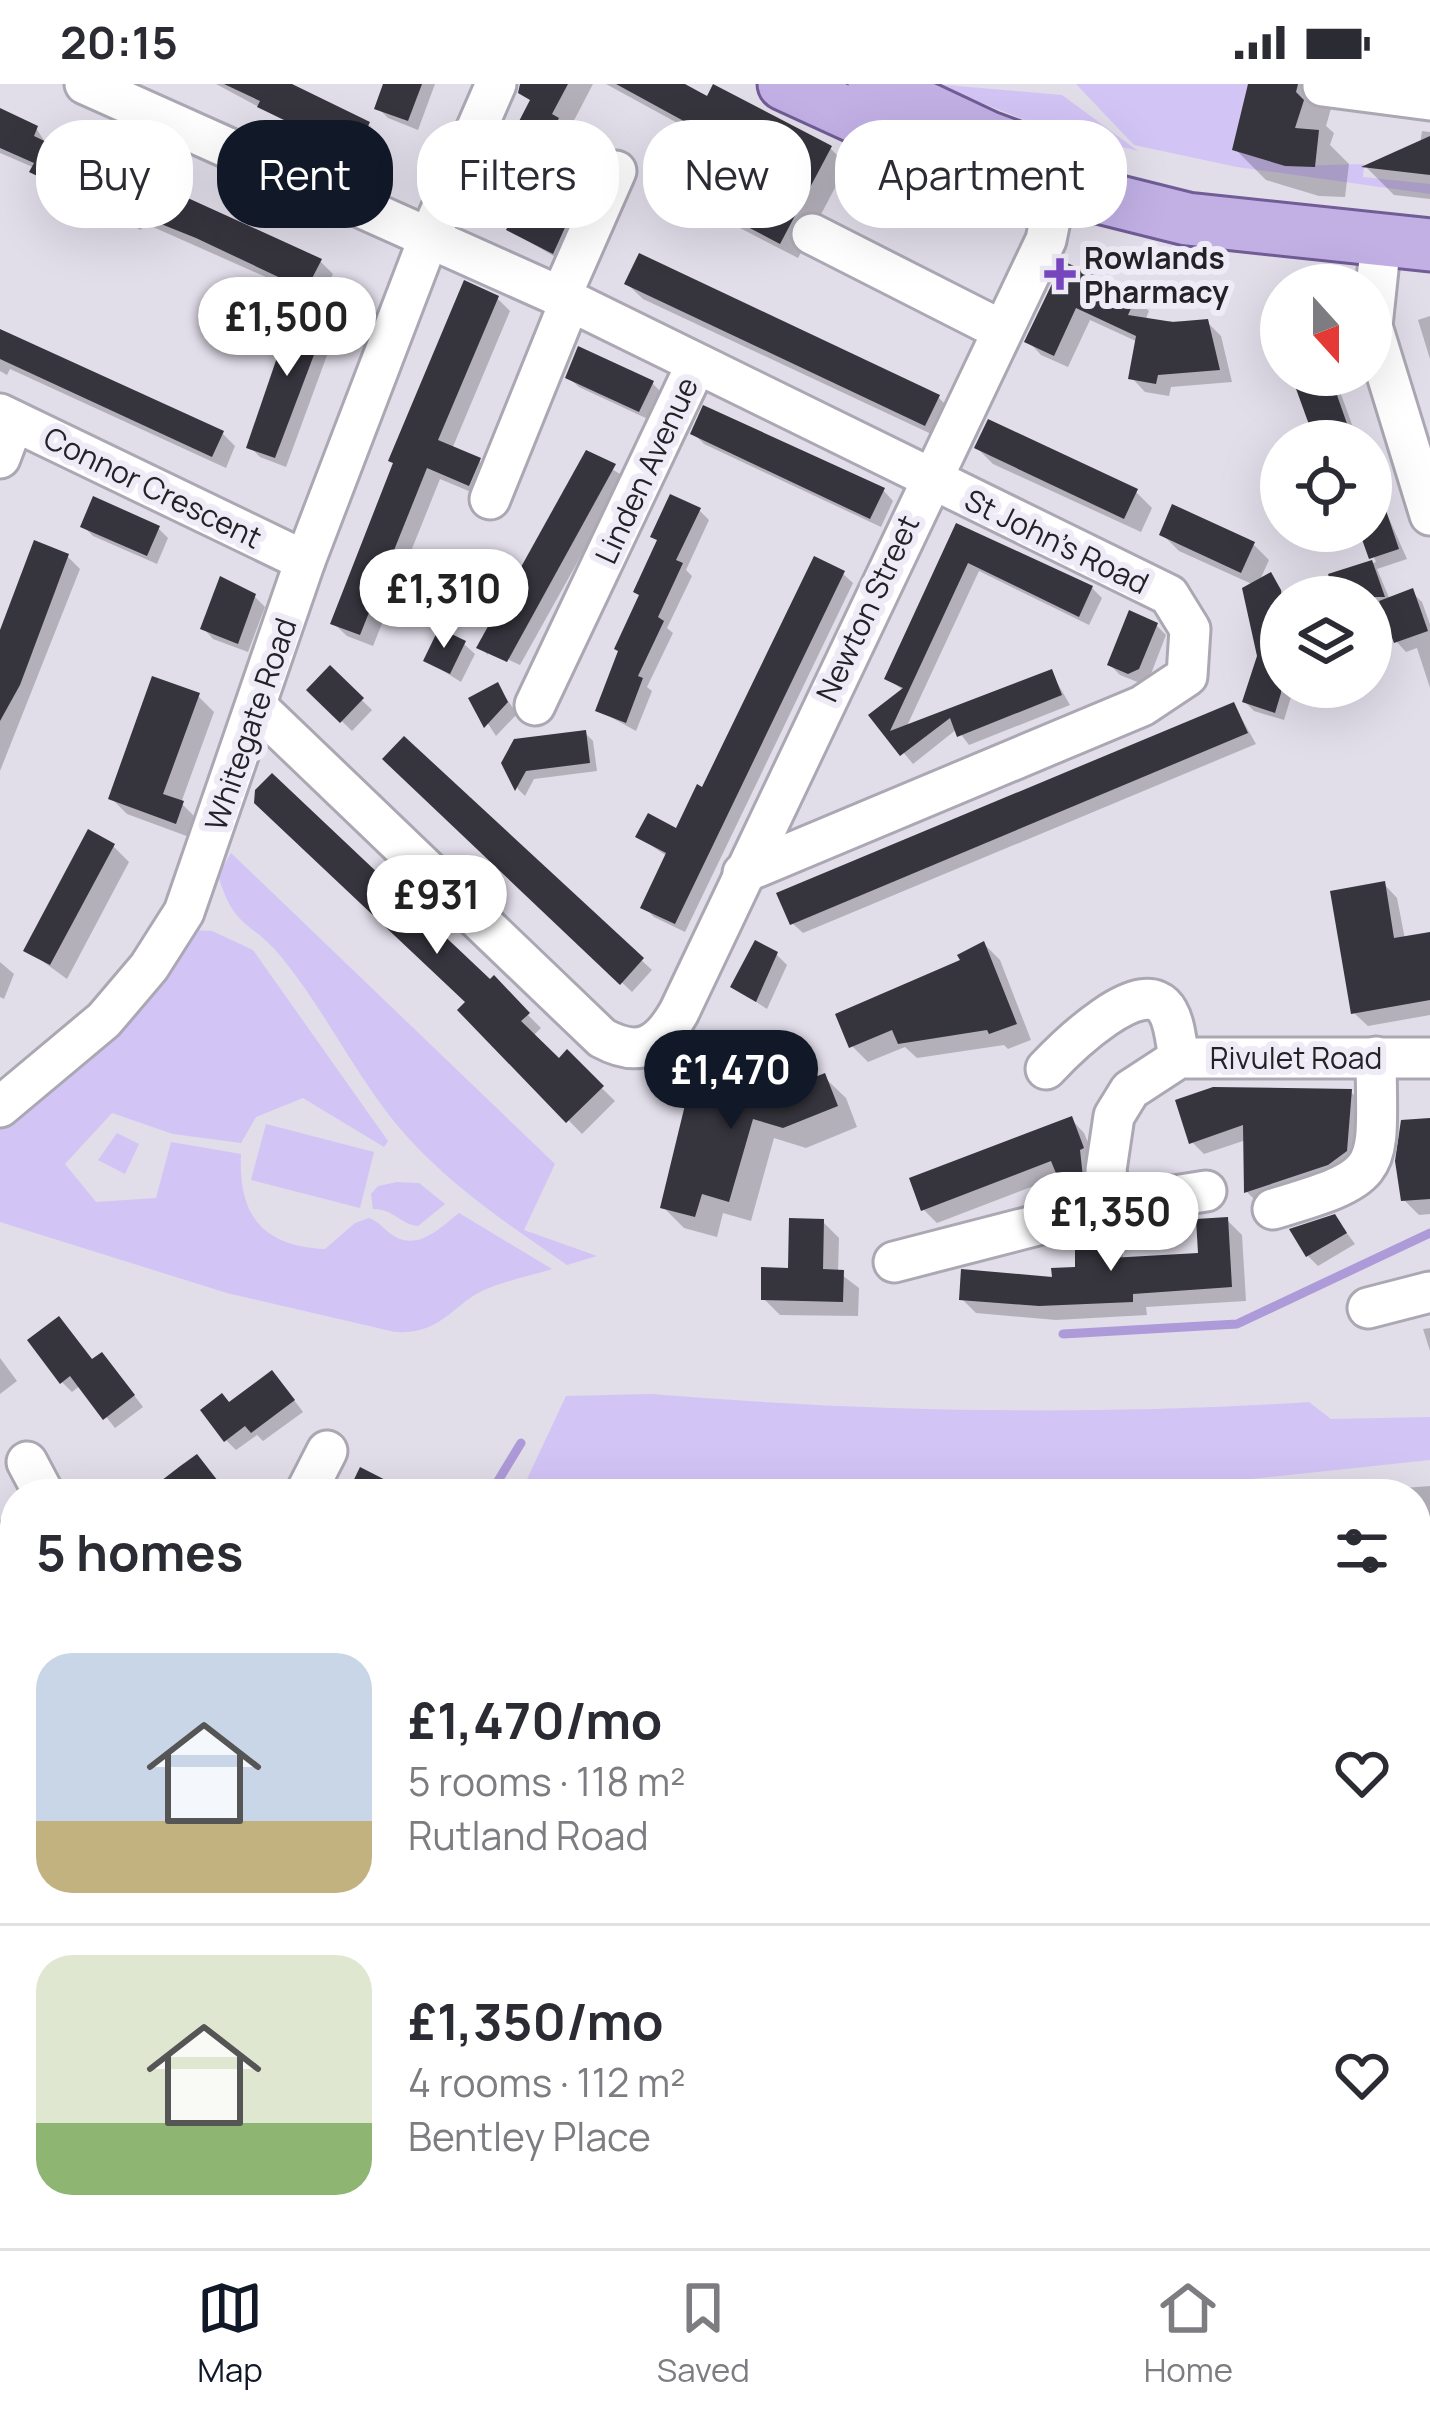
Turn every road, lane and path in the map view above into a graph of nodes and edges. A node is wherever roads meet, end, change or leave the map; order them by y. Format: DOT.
graph roads {
  1 [pos="85,84"];
  2 [pos="496,84"];
  3 [pos="784,84"];
  4 [pos="874,84"];
  5 [pos="1323,86"];
  6 [pos="1416,94"];
  7 [pos="863,120"];
  8 [pos="951,120"];
  9 [pos="1127,202"];
  10 [pos="594,228"];
  11 [pos="1051,228"];
  12 [pos="812,234"];
  13 [pos="428,239"];
  14 [pos="1405,243"];
  15 [pos="566,298"];
  16 [pos="1001,330"];
  17 [pos="696,365"];
  18 [pos="5,431"];
  19 [pos="928,479"];
  20 [pos="490,499"];
  21 [pos="1430,515"];
  22 [pos="305,561"];
  23 [pos="535,705"];
  24 [pos="257,707"];
  25 [pos="742,873"];
  26 [pos="1376,1057"];
  27 [pos="1179,1058"];
  28 [pos="1430,1058"];
  29 [pos="1046,1069"];
  30 [pos="16,1073"];
  31 [pos="0,1107"];
  32 [pos="1206,1190"];
  33 [pos="1111,1206"];
  34 [pos="1273,1209"];
  35 [pos="894,1262"];
  36 [pos="1430,1292"];
  37 [pos="1368,1308"];
  38 [pos="327,1451"];
  39 [pos="313,1479"];
  1 -- 13 [label="street, St John's Road"];
  2 -- 13 [label="street, Whitegate Road"];
  3 -- 7 [label="main road"];
  4 -- 8 [label="main road"];
  5 -- 6 [label="street"];
  9 -- 14 [label="main road"];
  10 -- 15 [label="street"];
  11 -- 16 [label="street, Newton Street"];
  12 -- 16 [label="street"];
  13 -- 15 [label="street, St John's Road"];
  13 -- 22 [label="street, Whitegate Road"];
  14 -- 21 [label="street"];
  15 -- 17 [label="street, St John's Road"];
  15 -- 20 [label="street"];
  16 -- 19 [label="street, Newton Street"];
  17 -- 19 [label="street, St John's Road"];
  17 -- 23 [label="street, Linden Avenue"];
  18 -- 22 [label="street, Connor Crescent"];
  19 -- 25 [label="street, Newton Street"];
  19 -- 25 [label="street, St John's Road"];
  22 -- 24 [label="street, Whitegate Road"];
  24 -- 25 [label="street, Newton Street"];
  24 -- 30 [label="street, Whitegate Road"];
  26 -- 27 [label="street, Rivulet Road"];
  26 -- 28 [label="street, Rivulet Road"];
  26 -- 34 [label="street"];
  27 -- 29 [label="street"];
  27 -- 33 [label="street, Rivulet Road"];
  30 -- 31 [label="street, Whitegate Road"];
  32 -- 33 [label="street"];
  33 -- 35 [label="street"];
  36 -- 37 [label="street"];
  38 -- 39 [label="street"];
}
